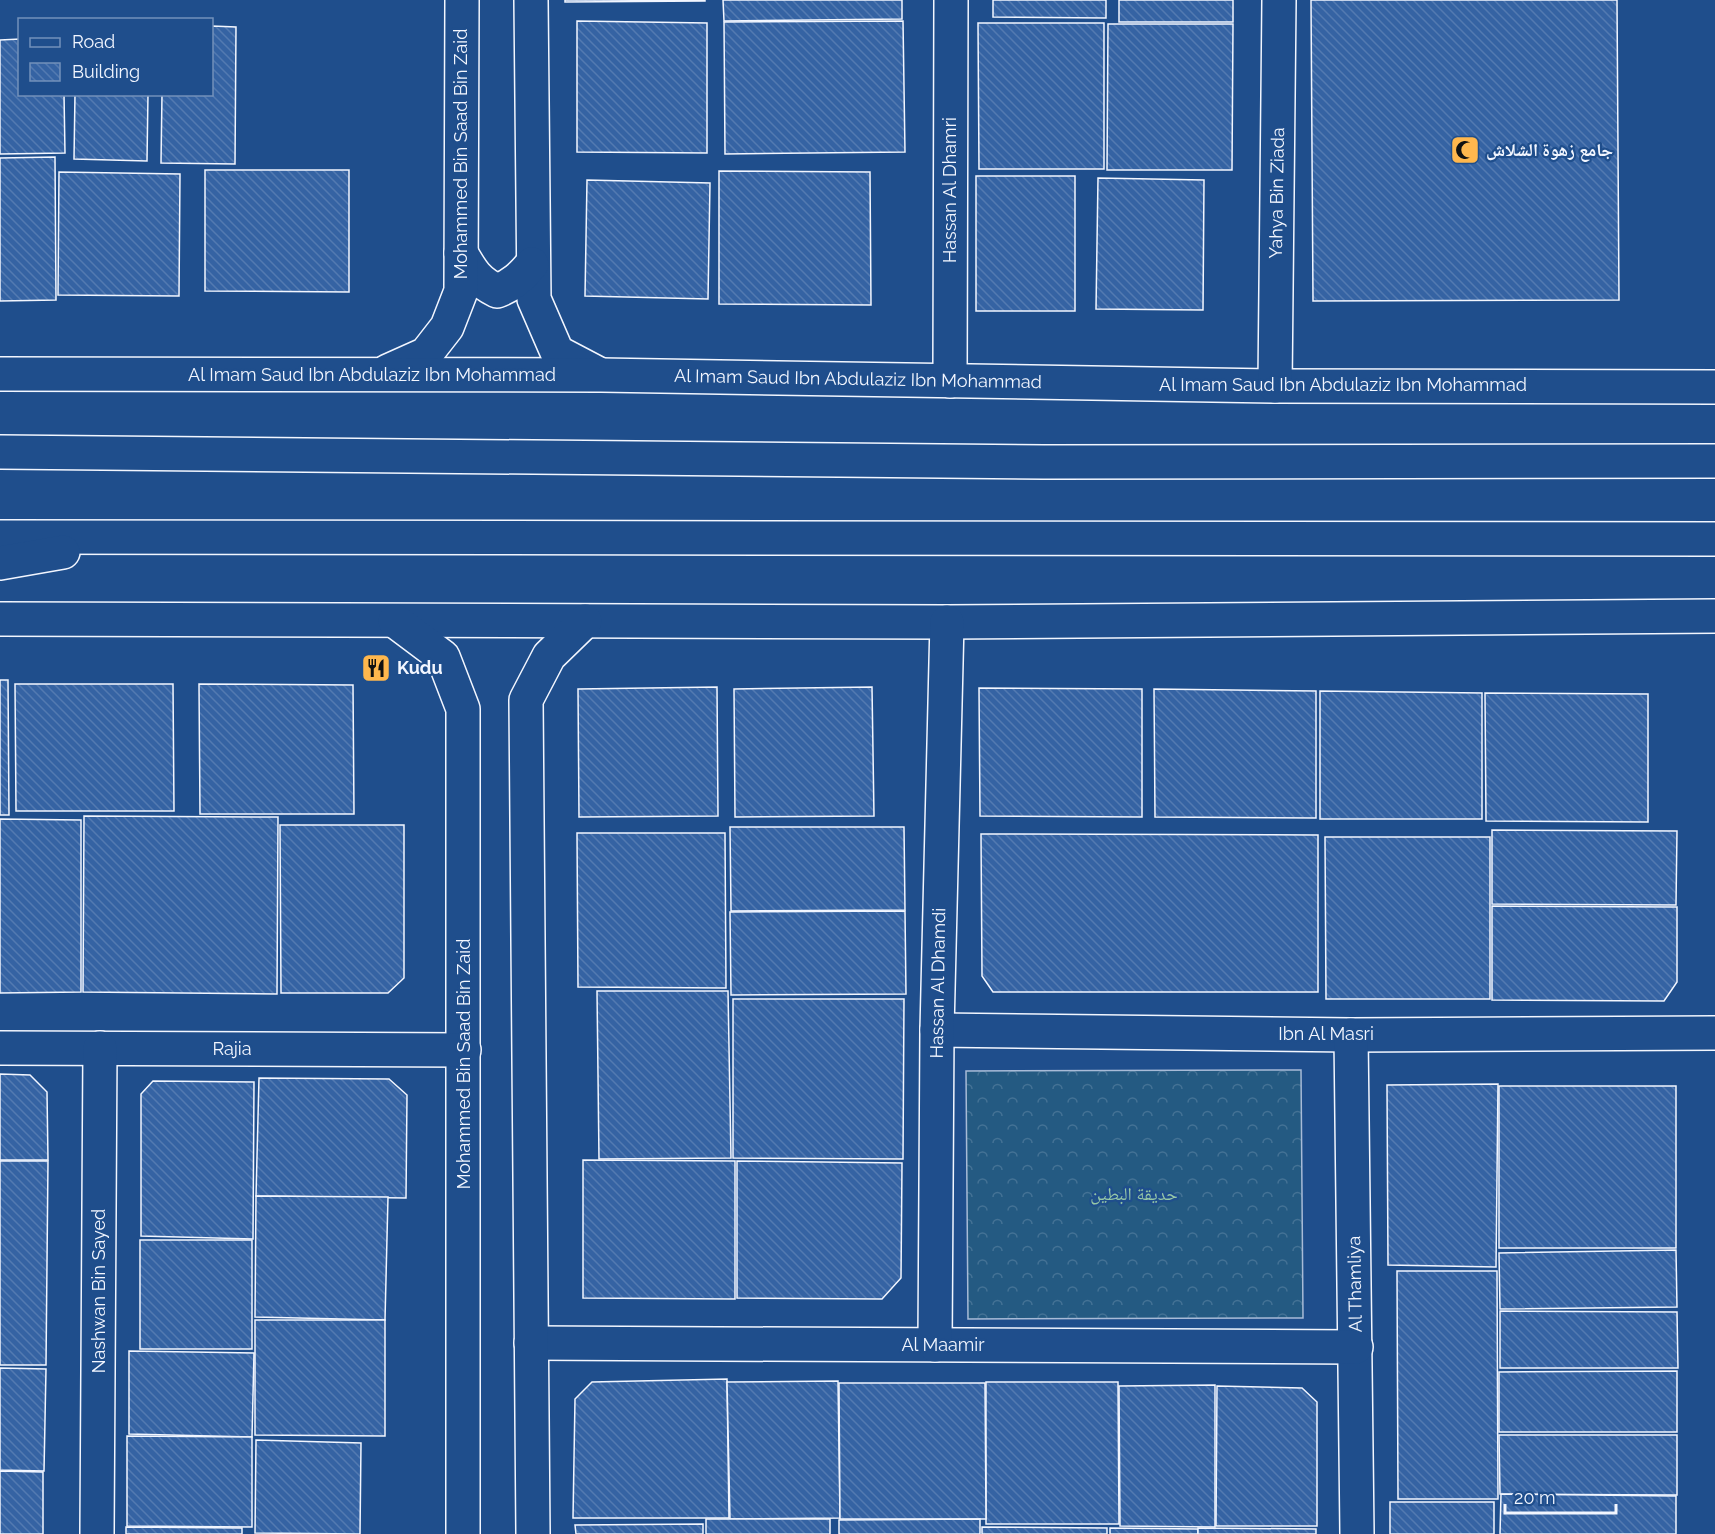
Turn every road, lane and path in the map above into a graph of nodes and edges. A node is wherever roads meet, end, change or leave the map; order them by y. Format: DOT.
graph roads {
  1 [pos="462,0"];
  2 [pos="531,0"];
  3 [pos="951,0"];
  4 [pos="1279,0"];
  5 [pos="461,253"];
  6 [pos="532,264"];
  7 [pos="0,374"];
  8 [pos="601,375"];
  9 [pos="378,376"];
  10 [pos="950,381"];
  11 [pos="1275,386"];
  12 [pos="1715,387"];
  13 [pos="0,452"];
  14 [pos="1715,461"];
  15 [pos="0,537"];
  16 [pos="145,538"];
  17 [pos="1715,539"];
  18 [pos="0,563"];
  19 [pos="1715,616"];
  20 [pos="0,619"];
  21 [pos="395,621"];
  22 [pos="585,621"];
  23 [pos="947,622"];
  24 [pos="937,1030"];
  25 [pos="1715,1033"];
  26 [pos="1351,1035"];
  27 [pos="0,1048"];
  28 [pos="100,1048"];
  29 [pos="464,1050"];
  30 [pos="531,1343"];
  31 [pos="935,1345"];
  32 [pos="1356,1347"];
  33 [pos="97,1534"];
  34 [pos="464,1534"];
  35 [pos="534,1534"];
  36 [pos="1357,1534"];
  1 -- 5 [label="street, Mohammed Bin Saad Bin Zaid"];
  2 -- 6 [label="street"];
  3 -- 10 [label="street, Hassan Al Dhamri"];
  4 -- 11 [label="street, Yahya Bin Ziada"];
  5 -- 6 [label="street"];
  5 -- 9 [label="street, Mohammed Bin Saad Bin Zaid"];
  6 -- 8 [label="street"];
  7 -- 9 [label="street, Al Imam Saud Ibn Abdulaziz Ibn Mohammad"];
  8 -- 9 [label="street, Al Imam Saud Ibn Abdulaziz Ibn Mohammad"];
  8 -- 10 [label="street, Al Imam Saud Ibn Abdulaziz Ibn Mohammad"];
  10 -- 11 [label="street, Al Imam Saud Ibn Abdulaziz Ibn Mohammad"];
  11 -- 12 [label="street, Al Imam Saud Ibn Abdulaziz Ibn Mohammad"];
  13 -- 14 [label="street"];
  15 -- 16 [label="street"];
  16 -- 17 [label="street"];
  16 -- 18 [label="street"];
  19 -- 23 [label="street"];
  20 -- 21 [label="street"];
  21 -- 22 [label="street"];
  21 -- 29 [label="street, Mohammed Bin Saad Bin Zaid"];
  22 -- 23 [label="street"];
  22 -- 30 [label="street"];
  23 -- 24 [label="street, Hassan Al Dhamdi"];
  24 -- 26 [label="street, Ibn Al Masri"];
  24 -- 31 [label="street, Hassan Al Dhamdi"];
  25 -- 26 [label="street, Ibn Al Masri"];
  26 -- 32 [label="street, Al Thamliya"];
  27 -- 28 [label="street, Rajia"];
  28 -- 29 [label="street, Rajia"];
  28 -- 33 [label="street, Nashwan Bin Sayed"];
  29 -- 34 [label="street, Mohammed Bin Saad Bin Zaid"];
  30 -- 31 [label="street, Al Maamir"];
  30 -- 35 [label="street"];
  31 -- 32 [label="street, Al Maamir"];
  32 -- 36 [label="street, Al Thamliya"];
}
